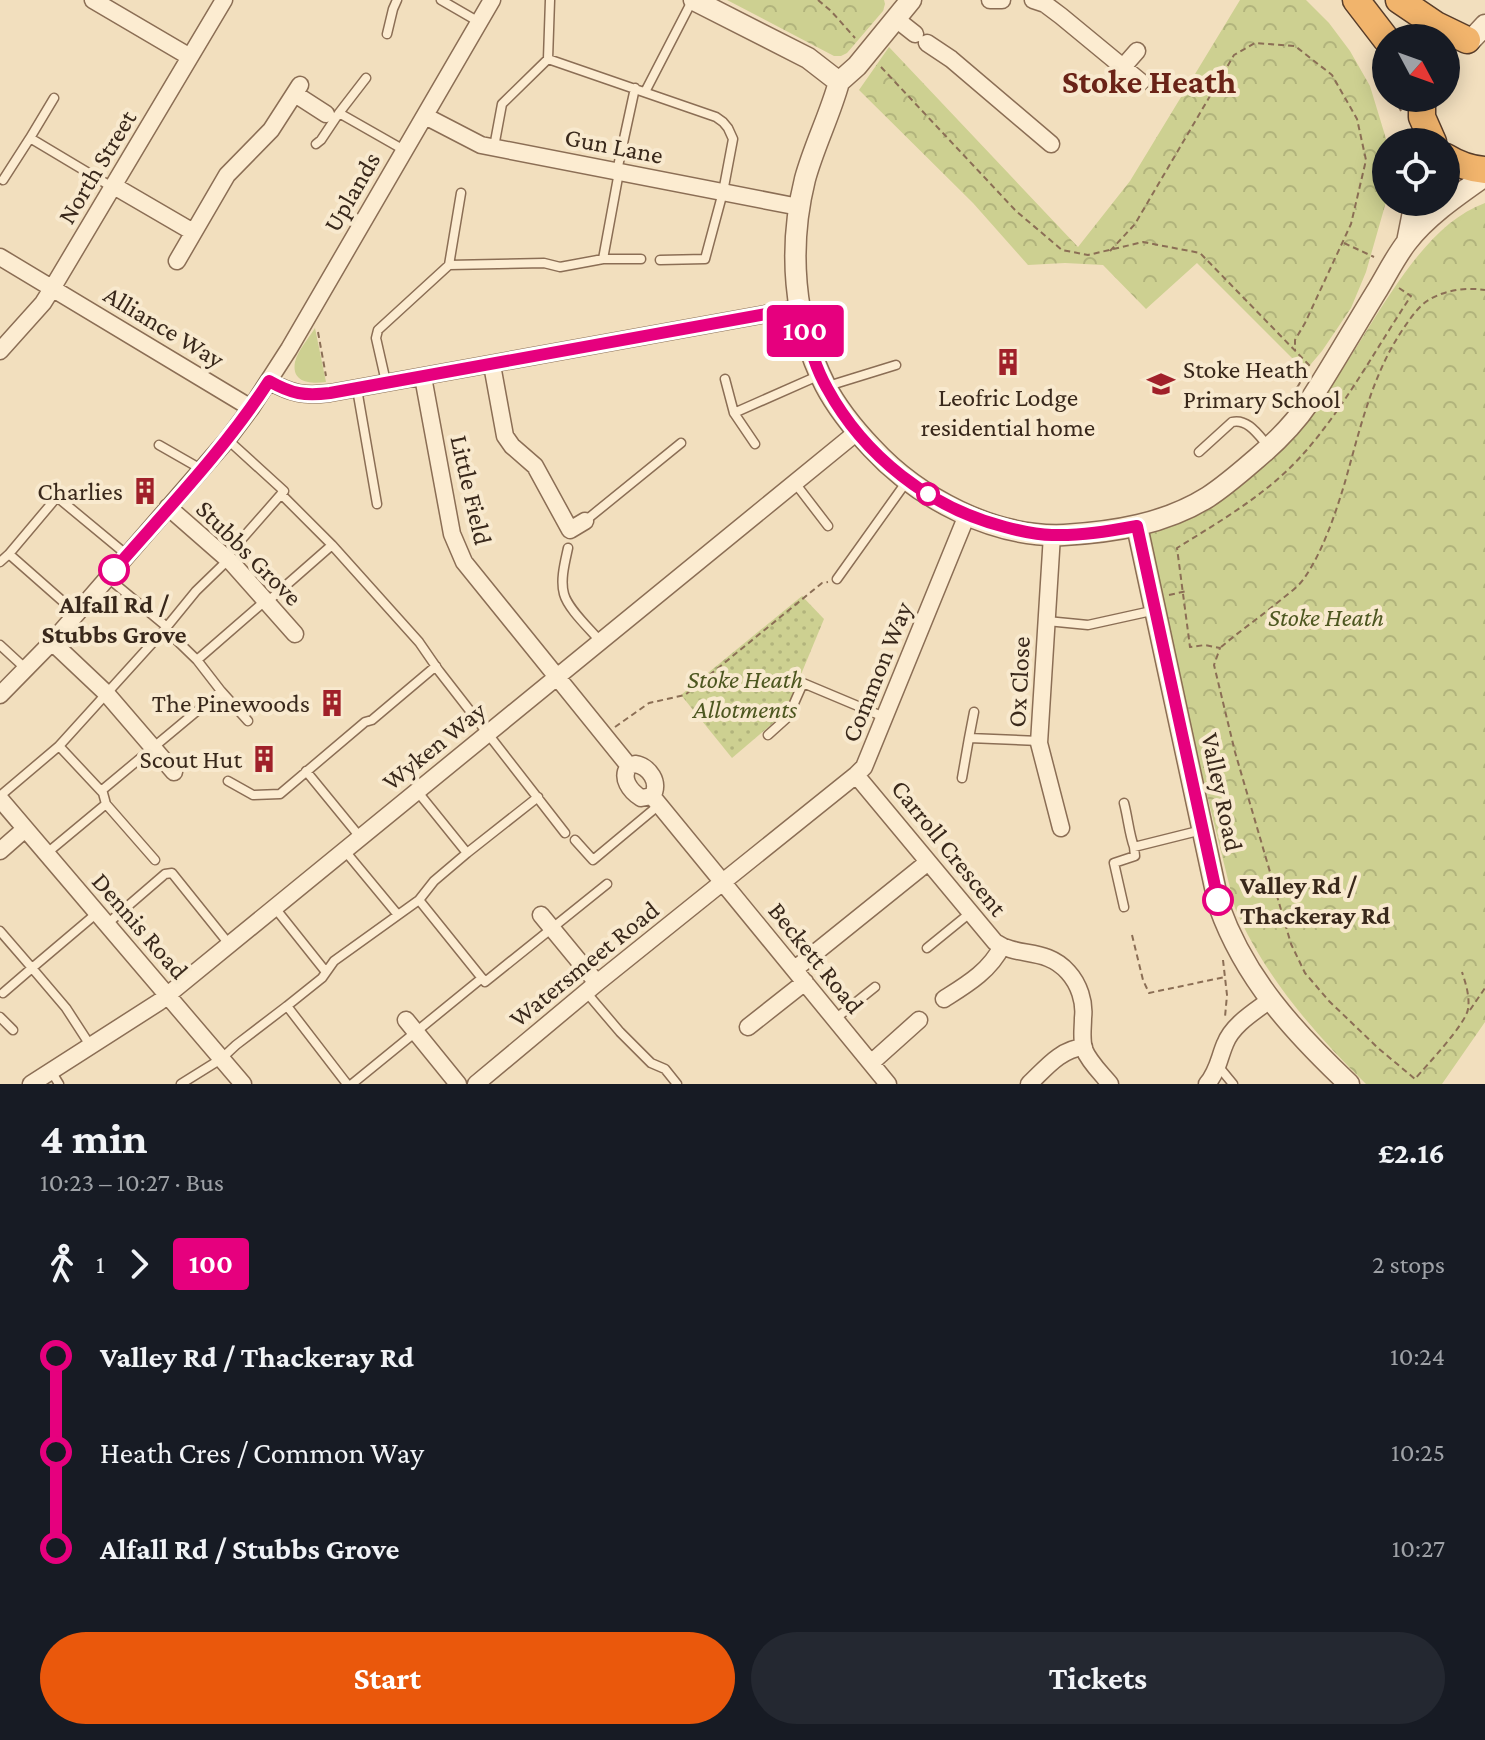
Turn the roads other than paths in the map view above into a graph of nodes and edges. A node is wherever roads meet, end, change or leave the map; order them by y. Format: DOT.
graph roads {
  1 [pos="93,0"];
  2 [pos="224,0"];
  3 [pos="397,0"];
  4 [pos="441,0"];
  5 [pos="492,0"];
  6 [pos="550,0"];
  7 [pos="693,0"];
  8 [pos="990,0"];
  9 [pos="1002,0"];
  10 [pos="1033,0"];
  11 [pos="1356,0"];
  12 [pos="1399,0"];
  13 [pos="903,6"];
  14 [pos="479,22"];
  15 [pos="1374,24"];
  16 [pos="387,34"];
  17 [pos="1471,40"];
  18 [pos="1137,51"];
  19 [pos="190,57"];
  20 [pos="548,59"];
  21 [pos="1123,67"];
  22 [pos="366,78"];
  23 [pos="839,82"];
  24 [pos="1141,82"];
  25 [pos="635,88"];
  26 [pos="645,92"];
  27 [pos="54,98"];
  28 [pos="333,113"];
  29 [pos="425,116"];
  30 [pos="30,138"];
  31 [pos="316,144"];
  32 [pos="1051,144"];
  33 [pos="494,147"];
  34 [pos="404,150"];
  35 [pos="1460,165"];
  36 [pos="618,171"];
  37 [pos="1485,173"];
  38 [pos="3,180"];
  39 [pos="113,187"];
  40 [pos="723,192"];
  41 [pos="461,193"];
  42 [pos="799,207"];
  43 [pos="1412,216"];
  44 [pos="193,232"];
  45 [pos="1407,242"];
  46 [pos="0,257"];
  47 [pos="603,259"];
  48 [pos="641,259"];
  49 [pos="660,260"];
  50 [pos="177,261"];
  51 [pos="449,265"];
  52 [pos="53,287"];
  53 [pos="799,308"];
  54 [pos="0,351"];
  55 [pos="492,365"];
  56 [pos="896,365"];
  57 [pos="423,377"];
  58 [pos="725,379"];
  59 [pos="269,381"];
  60 [pos="823,381"];
  61 [pos="387,384"];
  62 [pos="357,389"];
  63 [pos="251,408"];
  64 [pos="734,413"];
  65 [pos="857,432"];
  66 [pos="227,440"];
  67 [pos="681,443"];
  68 [pos="755,444"];
  69 [pos="159,445"];
  70 [pos="1270,447"];
  71 [pos="1199,452"];
  72 [pos="201,469"];
  73 [pos="907,480"];
  74 [pos="794,483"];
  75 [pos="281,494"];
  76 [pos="377,504"];
  77 [pos="168,507"];
  78 [pos="967,515"];
  79 [pos="585,521"];
  80 [pos="828,526"];
  81 [pos="1137,526"];
  82 [pos="1052,535"];
  83 [pos="332,545"];
  84 [pos="568,548"];
  85 [pos="9,554"];
  86 [pos="127,555"];
  87 [pos="227,558"];
  88 [pos="0,562"];
  89 [pos="108,577"];
  90 [pos="837,579"];
  91 [pos="266,601"];
  92 [pos="1156,604"];
  93 [pos="76,613"];
  94 [pos="1046,621"];
  95 [pos="166,628"];
  96 [pos="295,634"];
  97 [pos="600,641"];
  98 [pos="52,642"];
  99 [pos="0,645"];
  100 [pos="197,660"];
  101 [pos="436,666"];
  102 [pos="26,669"];
  103 [pos="556,677"];
  104 [pos="221,691"];
  105 [pos="106,693"];
  106 [pos="0,695"];
  107 [pos="974,712"];
  108 [pos="884,717"];
  109 [pos="248,721"];
  110 [pos="488,733"];
  111 [pos="768,735"];
  112 [pos="969,738"];
  113 [pos="1039,741"];
  114 [pos="59,746"];
  115 [pos="152,747"];
  116 [pos="629,766"];
  117 [pos="306,771"];
  118 [pos="174,772"];
  119 [pos="856,775"];
  120 [pos="962,778"];
  121 [pos="228,781"];
  122 [pos="101,791"];
  123 [pos="416,791"];
  124 [pos="538,797"];
  125 [pos="0,798"];
  126 [pos="656,800"];
  127 [pos="1124,803"];
  128 [pos="106,804"];
  129 [pos="1061,828"];
  130 [pos="25,829"];
  131 [pos="1203,830"];
  132 [pos="565,833"];
  133 [pos="360,837"];
  134 [pos="575,840"];
  135 [pos="1134,847"];
  136 [pos="344,850"];
  137 [pos="0,851"];
  138 [pos="467,853"];
  139 [pos="46,854"];
  140 [pos="155,860"];
  141 [pos="928,862"];
  142 [pos="724,883"];
  143 [pos="607,884"];
  144 [pos="419,900"];
  145 [pos="274,907"];
  146 [pos="1124,907"];
  147 [pos="970,913"];
  148 [pos="398,915"];
  149 [pos="102,918"];
  150 [pos="547,921"];
  151 [pos="0,931"];
  152 [pos="229,944"];
  153 [pos="1002,946"];
  154 [pos="927,948"];
  155 [pos="32,968"];
  156 [pos="326,972"];
  157 [pos="800,976"];
  158 [pos="482,978"];
  159 [pos="875,987"];
  160 [pos="592,988"];
  161 [pos="3,993"];
  162 [pos="167,995"];
  163 [pos="944,999"];
  164 [pos="1270,1000"];
  165 [pos="287,1006"];
  166 [pos="0,1017"];
  167 [pos="835,1019"];
  168 [pos="919,1020"];
  169 [pos="411,1026"];
  170 [pos="748,1027"];
  171 [pos="13,1030"];
  172 [pos="91,1046"];
  173 [pos="1084,1047"];
  174 [pos="221,1059"];
  175 [pos="871,1063"];
  176 [pos="1218,1066"];
  177 [pos="55,1078"];
  178 [pos="482,1082"];
  179 [pos="881,1082"];
  180 [pos="31,1084"];
  181 [pos="181,1084"];
  182 [pos="243,1084"];
  183 [pos="350,1084"];
  184 [pos="458,1084"];
  185 [pos="677,1084"];
  186 [pos="1029,1084"];
  187 [pos="1110,1084"];
  188 [pos="1207,1084"];
  189 [pos="1233,1084"];
  190 [pos="1349,1084"];
  1 -- 19 [label="street"];
  2 -- 19 [label="street, North Street"];
  3 -- 16 [label="lane"];
  4 -- 14 [label="lane"];
  5 -- 14 [label="street, Uplands"];
  6 -- 20 [label="lane"];
  7 -- 23 [label="street"];
  7 -- 26 [label="lane"];
  8 -- 9 [label="street"];
  10 -- 21 [label="street"];
  11 -- 15 [label="highway"];
  12 -- 17 [label="highway"];
  13 -- 23 [label="street"];
  13 -- 32 [label="street"];
  14 -- 29 [label="street, Uplands"];
  18 -- 21 [label="street"];
  19 -- 39 [label="street, North Street"];
  20 -- 25 [label="lane"];
  20 -- 33 [label="lane"];
  21 -- 24 [label="street"];
  22 -- 28 [label="lane"];
  23 -- 42 [label="street"];
  25 -- 26 [label="lane"];
  25 -- 36 [label="lane"];
  26 -- 40 [label="lane"];
  27 -- 30 [label="lane"];
  28 -- 31 [label="lane"];
  28 -- 34 [label="lane"];
  28 -- 44 [label="street"];
  29 -- 33 [label="street, Gun Lane"];
  29 -- 34 [label="street, Uplands"];
  30 -- 38 [label="lane"];
  30 -- 39 [label="lane"];
  33 -- 36 [label="street, Gun Lane"];
  34 -- 59 [label="street, Uplands"];
  35 -- 37 [label="highway"];
  36 -- 40 [label="street, Gun Lane"];
  36 -- 47 [label="lane"];
  37 -- 45 [label="street"];
  39 -- 44 [label="street"];
  39 -- 52 [label="street, North Street"];
  40 -- 42 [label="street, Gun Lane"];
  40 -- 49 [label="lane"];
  41 -- 51 [label="lane"];
  42 -- 53 [label="street"];
  43 -- 45 [label="street"];
  44 -- 50 [label="street"];
  45 -- 70 [label="street"];
  46 -- 52 [label="street, Alliance Way"];
  47 -- 48 [label="lane"];
  47 -- 51 [label="lane"];
  51 -- 61 [label="lane"];
  52 -- 54 [label="street, North Street"];
  52 -- 63 [label="street, Alliance Way"];
  53 -- 55 [label="street"];
  53 -- 60 [label="street"];
  55 -- 57 [label="street"];
  55 -- 79 [label="street"];
  56 -- 60 [label="lane"];
  57 -- 61 [label="street"];
  57 -- 103 [label="street, Little Field"];
  58 -- 64 [label="lane"];
  59 -- 62 [label="street"];
  59 -- 63 [label="street, Uplands"];
  60 -- 64 [label="lane"];
  60 -- 65 [label="street"];
  61 -- 62 [label="street"];
  62 -- 76 [label="lane"];
  63 -- 66 [label="street, Uplands"];
  64 -- 68 [label="lane"];
  65 -- 73 [label="street"];
  65 -- 74 [label="street, Wyken Way"];
  66 -- 72 [label="street, Uplands"];
  66 -- 75 [label="lane"];
  67 -- 79 [label="lane"];
  69 -- 72 [label="lane"];
  70 -- 71 [label="lane"];
  70 -- 81 [label="street"];
  72 -- 77 [label="street, Uplands"];
  73 -- 78 [label="street"];
  73 -- 90 [label="lane"];
  74 -- 80 [label="lane"];
  74 -- 97 [label="street, Wyken Way"];
  75 -- 83 [label="lane"];
  75 -- 87 [label="lane"];
  77 -- 86 [label="street, Uplands"];
  77 -- 87 [label="street, Stubbs Grove"];
  78 -- 82 [label="street"];
  78 -- 108 [label="street, Common Way"];
  81 -- 82 [label="street"];
  81 -- 92 [label="street, Valley Road"];
  82 -- 94 [label="street, Ox Close"];
  83 -- 91 [label="lane"];
  83 -- 101 [label="lane"];
  84 -- 97 [label="lane"];
  85 -- 86 [label="lane"];
  85 -- 88 [label="lane"];
  85 -- 93 [label="lane"];
  86 -- 89 [label="street, Uplands"];
  87 -- 91 [label="street, Stubbs Grove"];
  87 -- 95 [label="lane"];
  89 -- 93 [label="street, Uplands"];
  89 -- 95 [label="lane"];
  91 -- 96 [label="street, Stubbs Grove"];
  91 -- 100 [label="lane"];
  92 -- 94 [label="lane"];
  92 -- 131 [label="street, Valley Road"];
  93 -- 98 [label="street, Uplands"];
  94 -- 113 [label="street, Ox Close"];
  95 -- 100 [label="lane"];
  95 -- 105 [label="lane"];
  97 -- 103 [label="street, Wyken Way"];
  98 -- 102 [label="street, Uplands"];
  98 -- 105 [label="street"];
  99 -- 102 [label="lane"];
  100 -- 104 [label="lane"];
  101 -- 110 [label="lane"];
  101 -- 117 [label="lane"];
  102 -- 106 [label="street, Uplands"];
  103 -- 110 [label="street, Wyken Way"];
  103 -- 116 [label="street, Little Field"];
  104 -- 109 [label="lane"];
  104 -- 115 [label="lane"];
  105 -- 114 [label="lane"];
  105 -- 115 [label="street"];
  107 -- 112 [label="lane"];
  108 -- 111 [label="lane"];
  108 -- 119 [label="street, Common Way"];
  110 -- 123 [label="street, Wyken Way"];
  110 -- 124 [label="lane"];
  112 -- 113 [label="lane"];
  112 -- 120 [label="lane"];
  113 -- 129 [label="street, Ox Close"];
  114 -- 122 [label="lane"];
  114 -- 125 [label="lane"];
  115 -- 118 [label="street"];
  115 -- 122 [label="lane"];
  116 -- 126 [label="street, Beckett Road"];
  117 -- 121 [label="lane"];
  117 -- 133 [label="lane"];
  119 -- 141 [label="street, Carroll Crescent"];
  119 -- 142 [label="street, Common Way"];
  122 -- 128 [label="lane"];
  123 -- 133 [label="street, Wyken Way"];
  123 -- 138 [label="lane"];
  124 -- 132 [label="lane"];
  124 -- 138 [label="lane"];
  125 -- 130 [label="street, Dennis Road"];
  126 -- 134 [label="lane"];
  126 -- 142 [label="street, Beckett Road"];
  127 -- 135 [label="lane"];
  128 -- 139 [label="lane"];
  128 -- 140 [label="lane"];
  130 -- 137 [label="street"];
  130 -- 139 [label="street, Dennis Road"];
  131 -- 135 [label="lane"];
  131 -- 164 [label="street, Valley Road"];
  133 -- 136 [label="street, Wyken Way"];
  135 -- 146 [label="lane"];
  136 -- 145 [label="street, Wyken Way"];
  136 -- 148 [label="lane"];
  138 -- 144 [label="lane"];
  139 -- 149 [label="street, Dennis Road"];
  141 -- 147 [label="street, Carroll Crescent"];
  141 -- 157 [label="street"];
  142 -- 157 [label="street, Beckett Road"];
  142 -- 160 [label="street, Watersmeet Road"];
  143 -- 150 [label="lane"];
  144 -- 148 [label="lane"];
  144 -- 158 [label="lane"];
  145 -- 152 [label="street, Wyken Way"];
  145 -- 156 [label="lane"];
  147 -- 153 [label="street, Carroll Crescent"];
  147 -- 154 [label="lane"];
  148 -- 156 [label="lane"];
  149 -- 152 [label="lane"];
  149 -- 155 [label="lane"];
  149 -- 162 [label="street, Dennis Road"];
  150 -- 158 [label="lane"];
  150 -- 160 [label="street"];
  151 -- 155 [label="lane"];
  152 -- 162 [label="street, Wyken Way"];
  153 -- 163 [label="street"];
  153 -- 173 [label="street, Carroll Crescent"];
  155 -- 161 [label="lane"];
  155 -- 172 [label="lane"];
  156 -- 165 [label="lane"];
  157 -- 167 [label="street, Beckett Road"];
  157 -- 170 [label="street"];
  158 -- 169 [label="lane"];
  159 -- 167 [label="lane"];
  160 -- 178 [label="street, Watersmeet Road"];
  160 -- 185 [label="lane"];
  162 -- 172 [label="street, Wyken Way"];
  162 -- 174 [label="street, Dennis Road"];
  164 -- 176 [label="street"];
  164 -- 190 [label="street, Valley Road"];
  165 -- 174 [label="lane"];
  165 -- 183 [label="lane"];
  166 -- 171 [label="lane"];
  167 -- 175 [label="street, Beckett Road"];
  168 -- 175 [label="street"];
  169 -- 183 [label="lane"];
  169 -- 184 [label="street"];
  172 -- 177 [label="street, Wyken Way"];
  173 -- 186 [label="street"];
  173 -- 187 [label="street"];
  174 -- 181 [label="lane"];
  174 -- 182 [label="street, Dennis Road"];
  175 -- 179 [label="street, Beckett Road"];
  176 -- 188 [label="street"];
  176 -- 189 [label="lane"];
  177 -- 180 [label="street, Wyken Way"];
}
